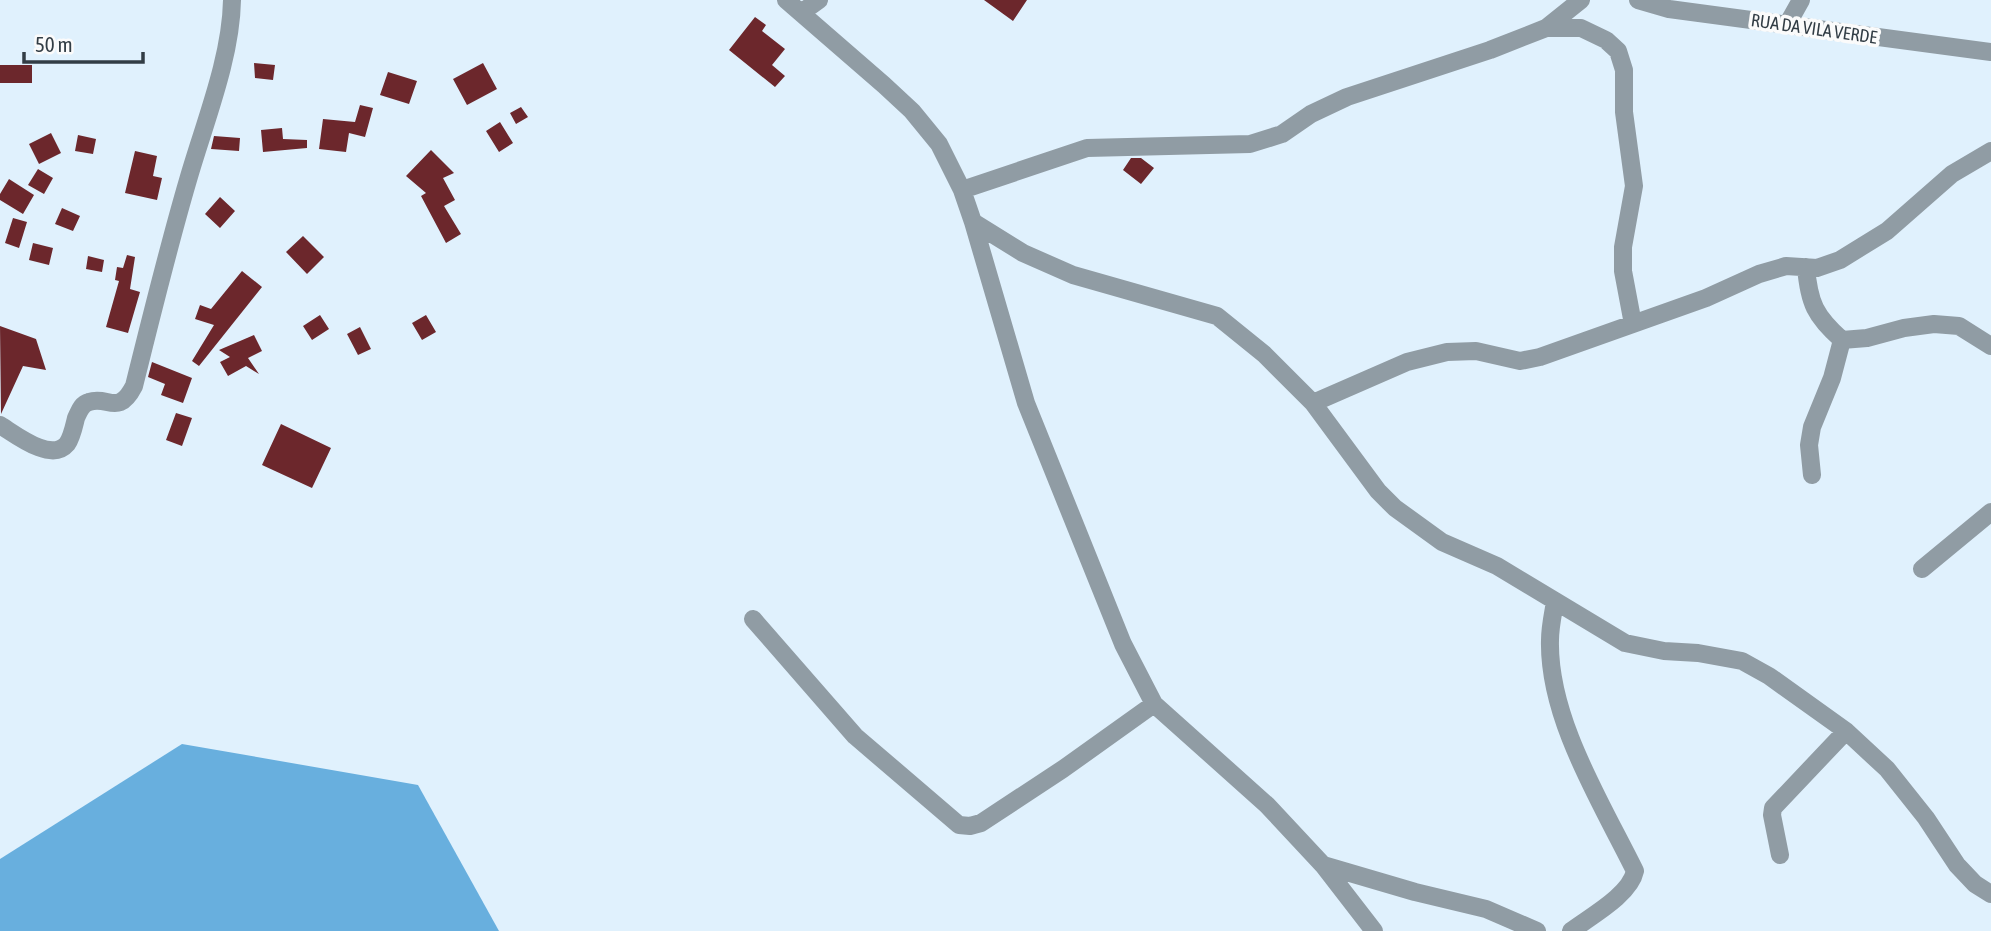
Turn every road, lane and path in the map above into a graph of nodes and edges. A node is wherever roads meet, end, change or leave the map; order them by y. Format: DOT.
graph roads {
  1 [pos="232,0"];
  2 [pos="786,0"];
  3 [pos="819,0"];
  4 [pos="1581,0"];
  5 [pos="1638,0"];
  6 [pos="1801,0"];
  7 [pos="801,13"];
  8 [pos="1787,25"];
  9 [pos="1546,28"];
  10 [pos="1991,52"];
  11 [pos="1991,151"];
  12 [pos="962,190"];
  13 [pos="974,222"];
  14 [pos="1807,267"];
  15 [pos="1633,324"];
  16 [pos="1842,340"];
  17 [pos="1991,346"];
  18 [pos="1313,404"];
  19 [pos="0,425"];
  20 [pos="1812,475"];
  21 [pos="1991,512"];
  22 [pos="1922,569"];
  23 [pos="1555,602"];
  24 [pos="753,619"];
  25 [pos="1154,704"];
  26 [pos="1846,731"];
  27 [pos="1780,855"];
  28 [pos="1322,864"];
  29 [pos="1991,894"];
  30 [pos="1374,931"];
  31 [pos="1537,931"];
  32 [pos="1571,931"];
  1 -- 19 [label="street"];
  2 -- 7 [label="street"];
  3 -- 7 [label="street"];
  4 -- 9 [label="street"];
  5 -- 8 [label="street, RUA DA VILA VERDE"];
  6 -- 8 [label="street"];
  7 -- 12 [label="street"];
  8 -- 10 [label="street, RUA DA VILA VERDE"];
  9 -- 12 [label="street"];
  9 -- 15 [label="street"];
  11 -- 14 [label="street"];
  12 -- 13 [label="street"];
  13 -- 18 [label="street"];
  13 -- 25 [label="street"];
  14 -- 15 [label="street"];
  14 -- 16 [label="street"];
  15 -- 18 [label="street"];
  16 -- 17 [label="street"];
  16 -- 20 [label="street"];
  18 -- 23 [label="street"];
  21 -- 22 [label="street"];
  23 -- 26 [label="street"];
  23 -- 32 [label="street"];
  24 -- 25 [label="street"];
  25 -- 28 [label="street"];
  26 -- 27 [label="street"];
  26 -- 29 [label="street"];
  28 -- 30 [label="street"];
  28 -- 31 [label="street"];
}
